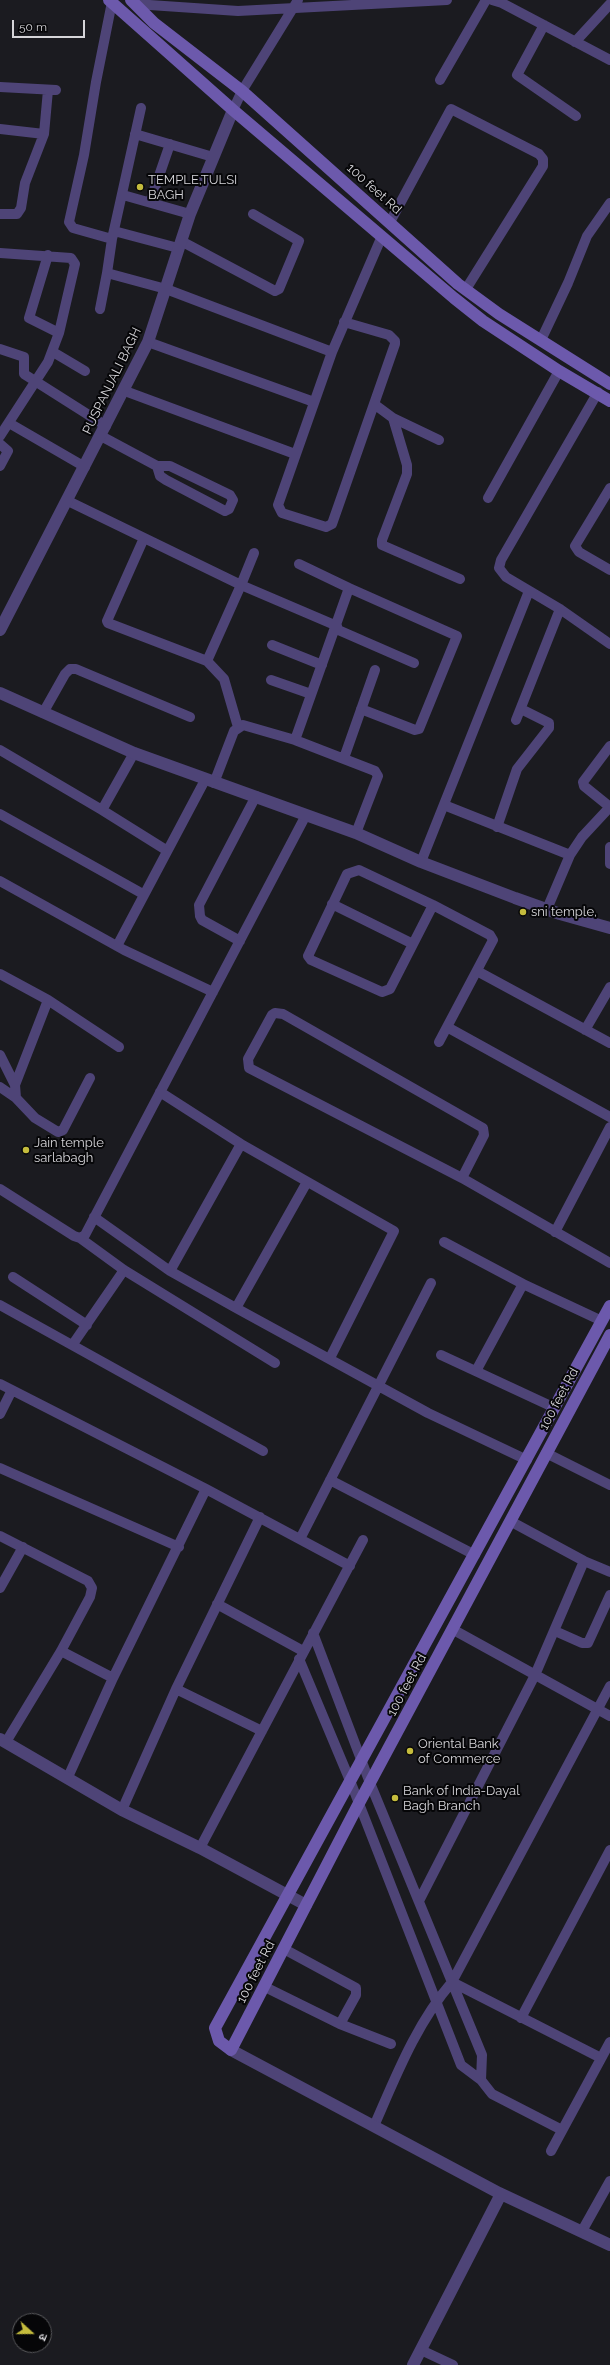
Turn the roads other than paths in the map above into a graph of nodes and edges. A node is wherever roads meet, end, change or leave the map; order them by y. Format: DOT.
graph roads {
  1 [pos="298,0"];
  2 [pos="447,0"];
  3 [pos="486,0"];
  4 [pos="492,0"];
  5 [pos="110,1"];
  6 [pos="133,2"];
  7 [pos="610,4"];
  8 [pos="290,10"];
  9 [pos="544,25"];
  10 [pos="575,42"];
  11 [pos="610,60"];
  12 [pos="440,80"];
  13 [pos="0,87"];
  14 [pos="242,91"];
  15 [pos="141,108"];
  16 [pos="233,110"];
  17 [pos="576,116"];
  18 [pos="0,130"];
  19 [pos="44,134"];
  20 [pos="135,134"];
  21 [pos="170,144"];
  22 [pos="214,157"];
  23 [pos="123,195"];
  24 [pos="150,202"];
  25 [pos="610,203"];
  26 [pos="0,214"];
  27 [pos="190,214"];
  28 [pos="253,214"];
  29 [pos="390,222"];
  30 [pos="113,235"];
  31 [pos="382,236"];
  32 [pos="179,245"];
  33 [pos="0,253"];
  34 [pos="48,255"];
  35 [pos="107,273"];
  36 [pos="464,288"];
  37 [pos="166,289"];
  38 [pos="454,298"];
  39 [pos="100,309"];
  40 [pos="344,322"];
  41 [pos="59,333"];
  42 [pos="541,340"];
  43 [pos="148,342"];
  44 [pos="0,349"];
  45 [pos="53,352"];
  46 [pos="332,352"];
  47 [pos="559,370"];
  48 [pos="85,371"];
  49 [pos="37,381"];
  50 [pos="610,384"];
  51 [pos="125,391"];
  52 [pos="598,392"];
  53 [pos="610,401"];
  54 [pos="314,402"];
  55 [pos="374,404"];
  56 [pos="394,418"];
  57 [pos="9,423"];
  58 [pos="104,431"];
  59 [pos="0,436"];
  60 [pos="439,440"];
  61 [pos="0,444"];
  62 [pos="295,454"];
  63 [pos="0,466"];
  64 [pos="158,466"];
  65 [pos="85,467"];
  66 [pos="609,492"];
  67 [pos="488,498"];
  68 [pos="68,501"];
  69 [pos="144,538"];
  70 [pos="254,553"];
  71 [pos="299,564"];
  72 [pos="610,570"];
  73 [pos="460,579"];
  74 [pos="241,585"];
  75 [pos="349,588"];
  76 [pos="529,591"];
  77 [pos="560,609"];
  78 [pos="336,627"];
  79 [pos="0,630"];
  80 [pos="610,644"];
  81 [pos="272,645"];
  82 [pos="207,661"];
  83 [pos="414,662"];
  84 [pos="322,665"];
  85 [pos="375,670"];
  86 [pos="271,680"];
  87 [pos="0,693"];
  88 [pos="311,694"];
  89 [pos="361,709"];
  90 [pos="521,709"];
  91 [pos="43,713"];
  92 [pos="190,717"];
  93 [pos="516,720"];
  94 [pos="238,727"];
  95 [pos="295,740"];
  96 [pos="610,746"];
  97 [pos="0,750"];
  98 [pos="134,753"];
  99 [pos="344,758"];
  100 [pos="210,781"];
  101 [pos="256,796"];
  102 [pos="444,805"];
  103 [pos="610,807"];
  104 [pos="102,810"];
  105 [pos="0,814"];
  106 [pos="306,815"];
  107 [pos="497,827"];
  108 [pos="356,833"];
  109 [pos="610,847"];
  110 [pos="166,850"];
  111 [pos="570,855"];
  112 [pos="421,862"];
  113 [pos="610,864"];
  114 [pos="0,881"];
  115 [pos="143,894"];
  116 [pos="332,904"];
  117 [pos="433,905"];
  118 [pos="547,909"];
  119 [pos="610,928"];
  120 [pos="240,941"];
  121 [pos="413,944"];
  122 [pos="117,946"];
  123 [pos="477,971"];
  124 [pos="0,974"];
  125 [pos="610,987"];
  126 [pos="213,992"];
  127 [pos="48,1000"];
  128 [pos="447,1027"];
  129 [pos="585,1030"];
  130 [pos="439,1042"];
  131 [pos="610,1044"];
  132 [pos="119,1047"];
  133 [pos="0,1055"];
  134 [pos="90,1078"];
  135 [pos="14,1085"];
  136 [pos="0,1087"];
  137 [pos="160,1092"];
  138 [pos="16,1098"];
  139 [pos="610,1117"];
  140 [pos="610,1127"];
  141 [pos="242,1144"];
  142 [pos="462,1178"];
  143 [pos="308,1182"];
  144 [pos="0,1189"];
  145 [pos="94,1217"];
  146 [pos="555,1232"];
  147 [pos="80,1238"];
  148 [pos="444,1242"];
  149 [pos="610,1263"];
  150 [pos="124,1270"];
  151 [pos="170,1271"];
  152 [pos="12,1277"];
  153 [pos="431,1283"];
  154 [pos="523,1284"];
  155 [pos="0,1305"];
  156 [pos="610,1306"];
  157 [pos="236,1308"];
  158 [pos="602,1321"];
  159 [pos="87,1325"];
  160 [pos="610,1335"];
  161 [pos="73,1344"];
  162 [pos="606,1351"];
  163 [pos="441,1356"];
  164 [pos="330,1358"];
  165 [pos="275,1363"];
  166 [pos="476,1371"];
  167 [pos="0,1384"];
  168 [pos="379,1385"];
  169 [pos="12,1390"];
  170 [pos="555,1408"];
  171 [pos="0,1414"];
  172 [pos="263,1451"];
  173 [pos="546,1453"];
  174 [pos="527,1460"];
  175 [pos="0,1468"];
  176 [pos="330,1480"];
  177 [pos="610,1485"];
  178 [pos="206,1489"];
  179 [pos="260,1517"];
  180 [pos="510,1521"];
  181 [pos="0,1536"];
  182 [pos="300,1539"];
  183 [pos="363,1540"];
  184 [pos="24,1547"];
  185 [pos="179,1547"];
  186 [pos="475,1555"];
  187 [pos="584,1561"];
  188 [pos="350,1566"];
  189 [pos="610,1572"];
  190 [pos="0,1588"];
  191 [pos="610,1595"];
  192 [pos="217,1604"];
  193 [pos="452,1629"];
  194 [pos="555,1631"];
  195 [pos="313,1633"];
  196 [pos="61,1651"];
  197 [pos="301,1655"];
  198 [pos="535,1675"];
  199 [pos="114,1678"];
  200 [pos="610,1686"];
  201 [pos="176,1689"];
  202 [pos="598,1710"];
  203 [pos="610,1716"];
  204 [pos="262,1731"];
  205 [pos="3,1741"];
  206 [pos="362,1762"];
  207 [pos="68,1777"];
  208 [pos="350,1783"];
  209 [pos="370,1783"];
  210 [pos="358,1805"];
  211 [pos="122,1810"];
  212 [pos="200,1848"];
  213 [pos="610,1850"];
  214 [pos="289,1896"];
  215 [pos="419,1901"];
  216 [pos="306,1905"];
  217 [pos="284,1948"];
  218 [pos="452,1982"];
  219 [pos="265,1986"];
  220 [pos="436,2002"];
  221 [pos="521,2018"];
  222 [pos="340,2024"];
  223 [pos="610,2042"];
  224 [pos="391,2044"];
  225 [pos="231,2050"];
  226 [pos="601,2058"];
  227 [pos="481,2080"];
  228 [pos="374,2126"];
  229 [pos="562,2130"];
  230 [pos="552,2151"];
  231 [pos="610,2181"];
  232 [pos="501,2194"];
  233 [pos="582,2231"];
  234 [pos="610,2245"];
  235 [pos="421,2350"];
  236 [pos="414,2365"];
  237 [pos="453,2365"];
  1 -- 8 [label="street"];
  2 -- 8 [label="street"];
  3 -- 12 [label="street"];
  4 -- 9 [label="street"];
  5 -- 16 [label="main road"];
  5 -- 30 [label="street"];
  6 -- 8 [label="street"];
  6 -- 14 [label="main road, 100 feet Rd"];
  7 -- 10 [label="street"];
  8 -- 14 [label="street"];
  9 -- 10 [label="street"];
  9 -- 17 [label="street"];
  10 -- 11 [label="street"];
  13 -- 19 [label="street"];
  14 -- 16 [label="street"];
  14 -- 29 [label="main road, 100 feet Rd"];
  15 -- 20 [label="street"];
  16 -- 22 [label="street, PUSPANJALI BAGH"];
  16 -- 31 [label="main road"];
  18 -- 19 [label="street"];
  19 -- 26 [label="street"];
  20 -- 21 [label="street"];
  20 -- 23 [label="street"];
  21 -- 22 [label="street"];
  21 -- 24 [label="street"];
  22 -- 27 [label="street, PUSPANJALI BAGH"];
  23 -- 24 [label="street"];
  23 -- 30 [label="street"];
  24 -- 27 [label="street"];
  25 -- 42 [label="street"];
  27 -- 32 [label="street, PUSPANJALI BAGH"];
  28 -- 32 [label="street"];
  29 -- 36 [label="main road, 100 feet Rd"];
  29 -- 36 [label="street"];
  30 -- 32 [label="street"];
  30 -- 35 [label="street"];
  31 -- 38 [label="main road"];
  31 -- 40 [label="street"];
  32 -- 37 [label="street, PUSPANJALI BAGH"];
  33 -- 34 [label="street"];
  34 -- 41 [label="street"];
  34 -- 41 [label="street"];
  35 -- 37 [label="street"];
  35 -- 39 [label="street"];
  36 -- 38 [label="main road"];
  36 -- 42 [label="main road, 100 feet Rd"];
  37 -- 43 [label="street, PUSPANJALI BAGH"];
  37 -- 46 [label="street"];
  38 -- 47 [label="main road"];
  40 -- 46 [label="street"];
  40 -- 55 [label="street"];
  41 -- 45 [label="street"];
  42 -- 50 [label="main road, 100 feet Rd"];
  43 -- 51 [label="street, PUSPANJALI BAGH"];
  43 -- 54 [label="street"];
  44 -- 49 [label="street"];
  45 -- 48 [label="street"];
  45 -- 49 [label="street"];
  46 -- 54 [label="street"];
  47 -- 52 [label="main road"];
  47 -- 67 [label="street"];
  49 -- 57 [label="street"];
  49 -- 58 [label="street"];
  51 -- 58 [label="street, PUSPANJALI BAGH"];
  51 -- 62 [label="street"];
  52 -- 53 [label="main road"];
  52 -- 76 [label="street"];
  54 -- 62 [label="street"];
  55 -- 56 [label="street"];
  55 -- 62 [label="street"];
  56 -- 60 [label="street"];
  56 -- 73 [label="street"];
  57 -- 59 [label="street"];
  57 -- 65 [label="street"];
  58 -- 64 [label="street"];
  58 -- 65 [label="street, PUSPANJALI BAGH"];
  61 -- 63 [label="street"];
  64 -- 64 [label="street"];
  65 -- 68 [label="street, PUSPANJALI BAGH"];
  66 -- 72 [label="street"];
  68 -- 69 [label="street"];
  68 -- 79 [label="street, PUSPANJALI BAGH"];
  69 -- 74 [label="street"];
  69 -- 82 [label="street"];
  70 -- 74 [label="street"];
  71 -- 75 [label="street"];
  74 -- 78 [label="street"];
  74 -- 82 [label="street"];
  75 -- 78 [label="street"];
  75 -- 89 [label="street"];
  76 -- 77 [label="street"];
  76 -- 102 [label="street"];
  77 -- 80 [label="street"];
  77 -- 90 [label="street"];
  78 -- 83 [label="street"];
  78 -- 84 [label="street"];
  81 -- 84 [label="street"];
  82 -- 94 [label="street"];
  84 -- 88 [label="street"];
  85 -- 89 [label="street"];
  86 -- 88 [label="street"];
  87 -- 91 [label="street"];
  88 -- 95 [label="street"];
  89 -- 99 [label="street"];
  90 -- 93 [label="street"];
  90 -- 107 [label="street"];
  91 -- 92 [label="street"];
  91 -- 98 [label="street"];
  94 -- 95 [label="street"];
  94 -- 100 [label="street"];
  95 -- 99 [label="street"];
  96 -- 103 [label="street"];
  97 -- 104 [label="street"];
  98 -- 100 [label="street"];
  98 -- 104 [label="street"];
  99 -- 108 [label="street"];
  100 -- 101 [label="street"];
  100 -- 110 [label="street"];
  101 -- 106 [label="street"];
  101 -- 120 [label="street"];
  102 -- 107 [label="street"];
  102 -- 112 [label="street"];
  103 -- 111 [label="street"];
  104 -- 110 [label="street"];
  105 -- 115 [label="street"];
  106 -- 108 [label="street"];
  106 -- 120 [label="street"];
  107 -- 111 [label="street"];
  108 -- 112 [label="street"];
  109 -- 113 [label="street"];
  110 -- 115 [label="street"];
  111 -- 118 [label="street"];
  112 -- 118 [label="street"];
  114 -- 122 [label="street"];
  115 -- 122 [label="street"];
  116 -- 117 [label="street"];
  116 -- 121 [label="street"];
  116 -- 121 [label="street"];
  117 -- 121 [label="street"];
  117 -- 123 [label="street"];
  118 -- 119 [label="street"];
  120 -- 126 [label="street"];
  122 -- 126 [label="street"];
  123 -- 128 [label="street"];
  123 -- 129 [label="street"];
  124 -- 127 [label="street"];
  125 -- 129 [label="street"];
  126 -- 137 [label="street"];
  127 -- 132 [label="street"];
  127 -- 135 [label="street"];
  128 -- 130 [label="street"];
  128 -- 139 [label="street"];
  129 -- 131 [label="street"];
  133 -- 135 [label="street"];
  134 -- 138 [label="street"];
  135 -- 138 [label="street"];
  136 -- 138 [label="street"];
  137 -- 141 [label="street"];
  137 -- 145 [label="street"];
  140 -- 146 [label="street"];
  141 -- 143 [label="street"];
  141 -- 151 [label="street"];
  142 -- 142 [label="street"];
  142 -- 146 [label="street"];
  143 -- 157 [label="street"];
  143 -- 164 [label="street"];
  144 -- 147 [label="street"];
  145 -- 147 [label="street"];
  145 -- 151 [label="street"];
  146 -- 149 [label="street"];
  147 -- 150 [label="street"];
  148 -- 154 [label="street"];
  150 -- 159 [label="street"];
  150 -- 165 [label="street"];
  151 -- 157 [label="street"];
  152 -- 159 [label="street"];
  153 -- 168 [label="street"];
  154 -- 158 [label="street"];
  154 -- 166 [label="street"];
  155 -- 161 [label="street"];
  156 -- 158 [label="main road"];
  157 -- 164 [label="street"];
  158 -- 170 [label="main road"];
  159 -- 161 [label="street"];
  160 -- 162 [label="main road, 100 feet Rd"];
  161 -- 172 [label="street"];
  162 -- 173 [label="main road, 100 feet Rd"];
  163 -- 166 [label="street"];
  164 -- 168 [label="street"];
  166 -- 170 [label="street"];
  167 -- 169 [label="street"];
  168 -- 174 [label="street"];
  168 -- 176 [label="street"];
  169 -- 171 [label="street"];
  169 -- 178 [label="street"];
  170 -- 174 [label="main road"];
  173 -- 177 [label="street"];
  173 -- 180 [label="main road, 100 feet Rd"];
  174 -- 186 [label="main road"];
  175 -- 185 [label="street"];
  176 -- 182 [label="street"];
  176 -- 186 [label="street"];
  178 -- 179 [label="street"];
  178 -- 185 [label="street"];
  179 -- 182 [label="street"];
  179 -- 192 [label="street"];
  180 -- 187 [label="street"];
  180 -- 193 [label="main road, 100 feet Rd"];
  181 -- 184 [label="street"];
  182 -- 188 [label="street"];
  183 -- 188 [label="street"];
  184 -- 190 [label="street"];
  184 -- 196 [label="street"];
  185 -- 199 [label="street"];
  186 -- 206 [label="main road"];
  187 -- 189 [label="street"];
  187 -- 194 [label="street"];
  188 -- 195 [label="street"];
  191 -- 194 [label="street"];
  192 -- 197 [label="street"];
  192 -- 201 [label="street"];
  193 -- 198 [label="street"];
  193 -- 209 [label="main road, 100 feet Rd"];
  194 -- 198 [label="street"];
  195 -- 197 [label="street"];
  195 -- 206 [label="street"];
  196 -- 199 [label="street"];
  196 -- 205 [label="street"];
  197 -- 204 [label="street"];
  197 -- 208 [label="street"];
  198 -- 202 [label="street"];
  198 -- 215 [label="street"];
  199 -- 207 [label="street"];
  200 -- 202 [label="street"];
  201 -- 204 [label="street"];
  201 -- 211 [label="street"];
  202 -- 203 [label="street"];
  202 -- 218 [label="street"];
  204 -- 212 [label="street"];
  205 -- 207 [label="street"];
  206 -- 208 [label="main road"];
  206 -- 209 [label="street"];
  207 -- 211 [label="street"];
  208 -- 210 [label="street"];
  208 -- 214 [label="main road"];
  209 -- 210 [label="main road, 100 feet Rd"];
  209 -- 215 [label="street"];
  210 -- 216 [label="main road, 100 feet Rd"];
  210 -- 220 [label="street"];
  211 -- 212 [label="street"];
  212 -- 214 [label="street"];
  213 -- 221 [label="street"];
  214 -- 216 [label="street"];
  214 -- 225 [label="main road"];
  215 -- 218 [label="street"];
  216 -- 217 [label="main road, 100 feet Rd"];
  217 -- 219 [label="main road, 100 feet Rd"];
  217 -- 222 [label="street"];
  218 -- 220 [label="street"];
  218 -- 221 [label="street"];
  218 -- 227 [label="street"];
  219 -- 222 [label="street"];
  219 -- 225 [label="main road, 100 feet Rd"];
  220 -- 227 [label="street"];
  220 -- 228 [label="street"];
  221 -- 226 [label="street"];
  222 -- 224 [label="street"];
  223 -- 226 [label="street"];
  225 -- 228 [label="street"];
  226 -- 229 [label="street"];
  227 -- 229 [label="street"];
  228 -- 232 [label="street"];
  229 -- 230 [label="street"];
  231 -- 233 [label="street"];
  232 -- 233 [label="street"];
  232 -- 235 [label="street"];
  233 -- 234 [label="street"];
  235 -- 236 [label="street"];
  235 -- 237 [label="street"];
}
